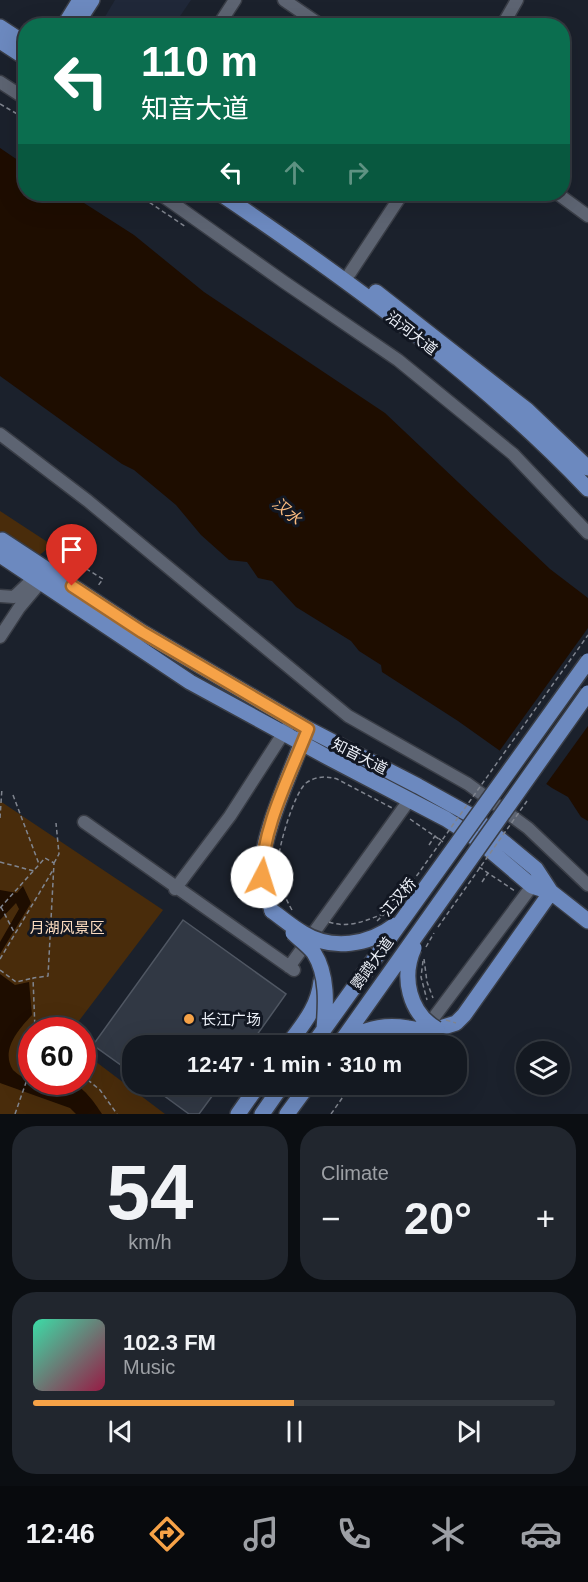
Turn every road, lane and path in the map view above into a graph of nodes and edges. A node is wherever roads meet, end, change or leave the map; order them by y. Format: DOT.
graph roads {
  1 [pos="80,0"];
  2 [pos="92,0"];
  3 [pos="235,0"];
  4 [pos="284,0"];
  5 [pos="517,0"];
  6 [pos="71,18"];
  7 [pos="74,18"];
  8 [pos="223,18"];
  9 [pos="310,18"];
  10 [pos="507,18"];
  11 [pos="0,27"];
  12 [pos="0,41"];
  13 [pos="18,41"];
  14 [pos="18,45"];
  15 [pos="0,82"];
  16 [pos="18,94"];
  17 [pos="0,104"];
  18 [pos="18,114"];
  19 [pos="148,201"];
  20 [pos="170,201"];
  21 [pos="231,201"];
  22 [pos="247,201"];
  23 [pos="397,201"];
  24 [pos="568,201"];
  25 [pos="588,216"];
  26 [pos="190,229"];
  27 [pos="350,273"];
  28 [pos="0,435"];
  29 [pos="588,468"];
  30 [pos="588,489"];
  31 [pos="588,532"];
  32 [pos="1,548"];
  33 [pos="77,555"];
  34 [pos="42,575"];
  35 [pos="95,590"];
  36 [pos="5,597"];
  37 [pos="14,615"];
  38 [pos="588,635"];
  39 [pos="0,637"];
  40 [pos="588,661"];
  41 [pos="588,693"];
  42 [pos="288,727"];
  43 [pos="305,736"];
  44 [pos="2,788"];
  45 [pos="13,795"];
  46 [pos="410,799"];
  47 [pos="528,801"];
  48 [pos="394,809"];
  49 [pos="0,818"];
  50 [pos="84,822"];
  51 [pos="56,823"];
  52 [pos="442,840"];
  53 [pos="429,845"];
  54 [pos="0,862"];
  55 [pos="54,863"];
  56 [pos="39,864"];
  57 [pos="480,868"];
  58 [pos="54,869"];
  59 [pos="34,871"];
  60 [pos="432,881"];
  61 [pos="482,882"];
  62 [pos="588,885"];
  63 [pos="532,886"];
  64 [pos="175,888"];
  65 [pos="551,892"];
  66 [pos="0,907"];
  67 [pos="292,910"];
  68 [pos="272,911"];
  69 [pos="387,913"];
  70 [pos="405,918"];
  71 [pos="588,921"];
  72 [pos="329,922"];
  73 [pos="374,924"];
  74 [pos="422,929"];
  75 [pos="14,932"];
  76 [pos="425,951"];
  77 [pos="0,959"];
  78 [pos="0,970"];
  79 [pos="322,975"];
  80 [pos="33,978"];
  81 [pos="429,1004"];
  82 [pos="34,1017"];
  83 [pos="440,1018"];
  84 [pos="460,1019"];
  85 [pos="324,1029"];
  86 [pos="295,1035"];
  87 [pos="320,1035"];
  88 [pos="348,1035"];
  89 [pos="356,1035"];
  90 [pos="423,1035"];
  91 [pos="96,1087"];
  92 [pos="23,1095"];
  93 [pos="251,1095"];
  94 [pos="276,1095"];
  95 [pos="300,1095"];
  96 [pos="344,1095"];
  97 [pos="15,1114"];
  98 [pos="117,1114"];
  99 [pos="238,1114"];
  100 [pos="262,1114"];
  101 [pos="287,1114"];
  102 [pos="331,1114"];
  1 -- 6 [label="main road"];
  2 -- 7 [label="main road"];
  3 -- 8 [label="street"];
  4 -- 9 [label="street"];
  5 -- 10 [label="street"];
  11 -- 13 [label="main road"];
  12 -- 14 [label="main road"];
  15 -- 16 [label="street"];
  17 -- 18 [label="path"];
  19 -- 26 [label="path"];
  20 -- 31 [label="street"];
  21 -- 30 [label="main road, 沿河大道"];
  22 -- 27 [label="main road, 沿河大道"];
  23 -- 27 [label="street"];
  24 -- 25 [label="street"];
  27 -- 29 [label="main road, 沿河大道"];
  28 -- 62 [label="street"];
  32 -- 34 [label="main road, 知音大道"];
  33 -- 35 [label="path"];
  34 -- 36 [label="street"];
  34 -- 37 [label="street"];
  34 -- 42 [label="main road, 知音大道"];
  36 -- 37 [label="street"];
  37 -- 39 [label="street"];
  38 -- 52 [label="path, 江汉桥, bridge"];
  40 -- 60 [label="main road, 江汉桥, bridge"];
  41 -- 74 [label="main road, 鹦鹉大道, bridge"];
  42 -- 43 [label="main road, 知音大道"];
  42 -- 64 [label="street"];
  43 -- 46 [label="main road, 知音大道"];
  43 -- 65 [label="main road, 知音大道"];
  43 -- 68 [label="main road"];
  44 -- 49 [label="path"];
  45 -- 56 [label="path"];
  46 -- 63 [label="main road, 知音大道"];
  46 -- 64 [label="street"];
  47 -- 57 [label="path, bridge"];
  48 -- 67 [label="path, bridge"];
  50 -- 64 [label="street"];
  51 -- 55 [label="path"];
  52 -- 53 [label="path, bridge"];
  52 -- 69 [label="path, 江汉桥, bridge"];
  54 -- 59 [label="path"];
  55 -- 56 [label="path"];
  55 -- 58 [label="path"];
  56 -- 59 [label="path"];
  57 -- 61 [label="path"];
  57 -- 76 [label="path, bridge"];
  58 -- 75 [label="path"];
  58 -- 80 [label="path"];
  59 -- 66 [label="path"];
  60 -- 70 [label="main road, 鹦鹉大道, bridge"];
  63 -- 65 [label="main road, 知音大道"];
  63 -- 83 [label="street"];
  65 -- 71 [label="main road, 知音大道"];
  65 -- 84 [label="main road"];
  66 -- 75 [label="path"];
  68 -- 70 [label="main road, bridge"];
  68 -- 79 [label="main road, bridge"];
  69 -- 72 [label="path, bridge"];
  69 -- 73 [label="path, 江汉桥, bridge"];
  70 -- 85 [label="main road, 鹦鹉大道, bridge"];
  74 -- 83 [label="main road, bridge"];
  74 -- 88 [label="main road, 鹦鹉大道, bridge"];
  75 -- 77 [label="path"];
  78 -- 80 [label="path"];
  79 -- 85 [label="main road, bridge"];
  79 -- 86 [label="main road"];
  80 -- 82 [label="path"];
  81 -- 83 [label="path, bridge"];
  83 -- 84 [label="main road, bridge"];
  83 -- 84 [label="path, bridge"];
  83 -- 89 [label="main road, bridge"];
  83 -- 90 [label="street"];
  85 -- 87 [label="main road, 鹦鹉大道, bridge"];
  91 -- 98 [label="path"];
  92 -- 97 [label="path"];
  93 -- 99 [label="main road"];
  94 -- 100 [label="main road"];
  95 -- 101 [label="main road"];
  96 -- 102 [label="path"];
}
